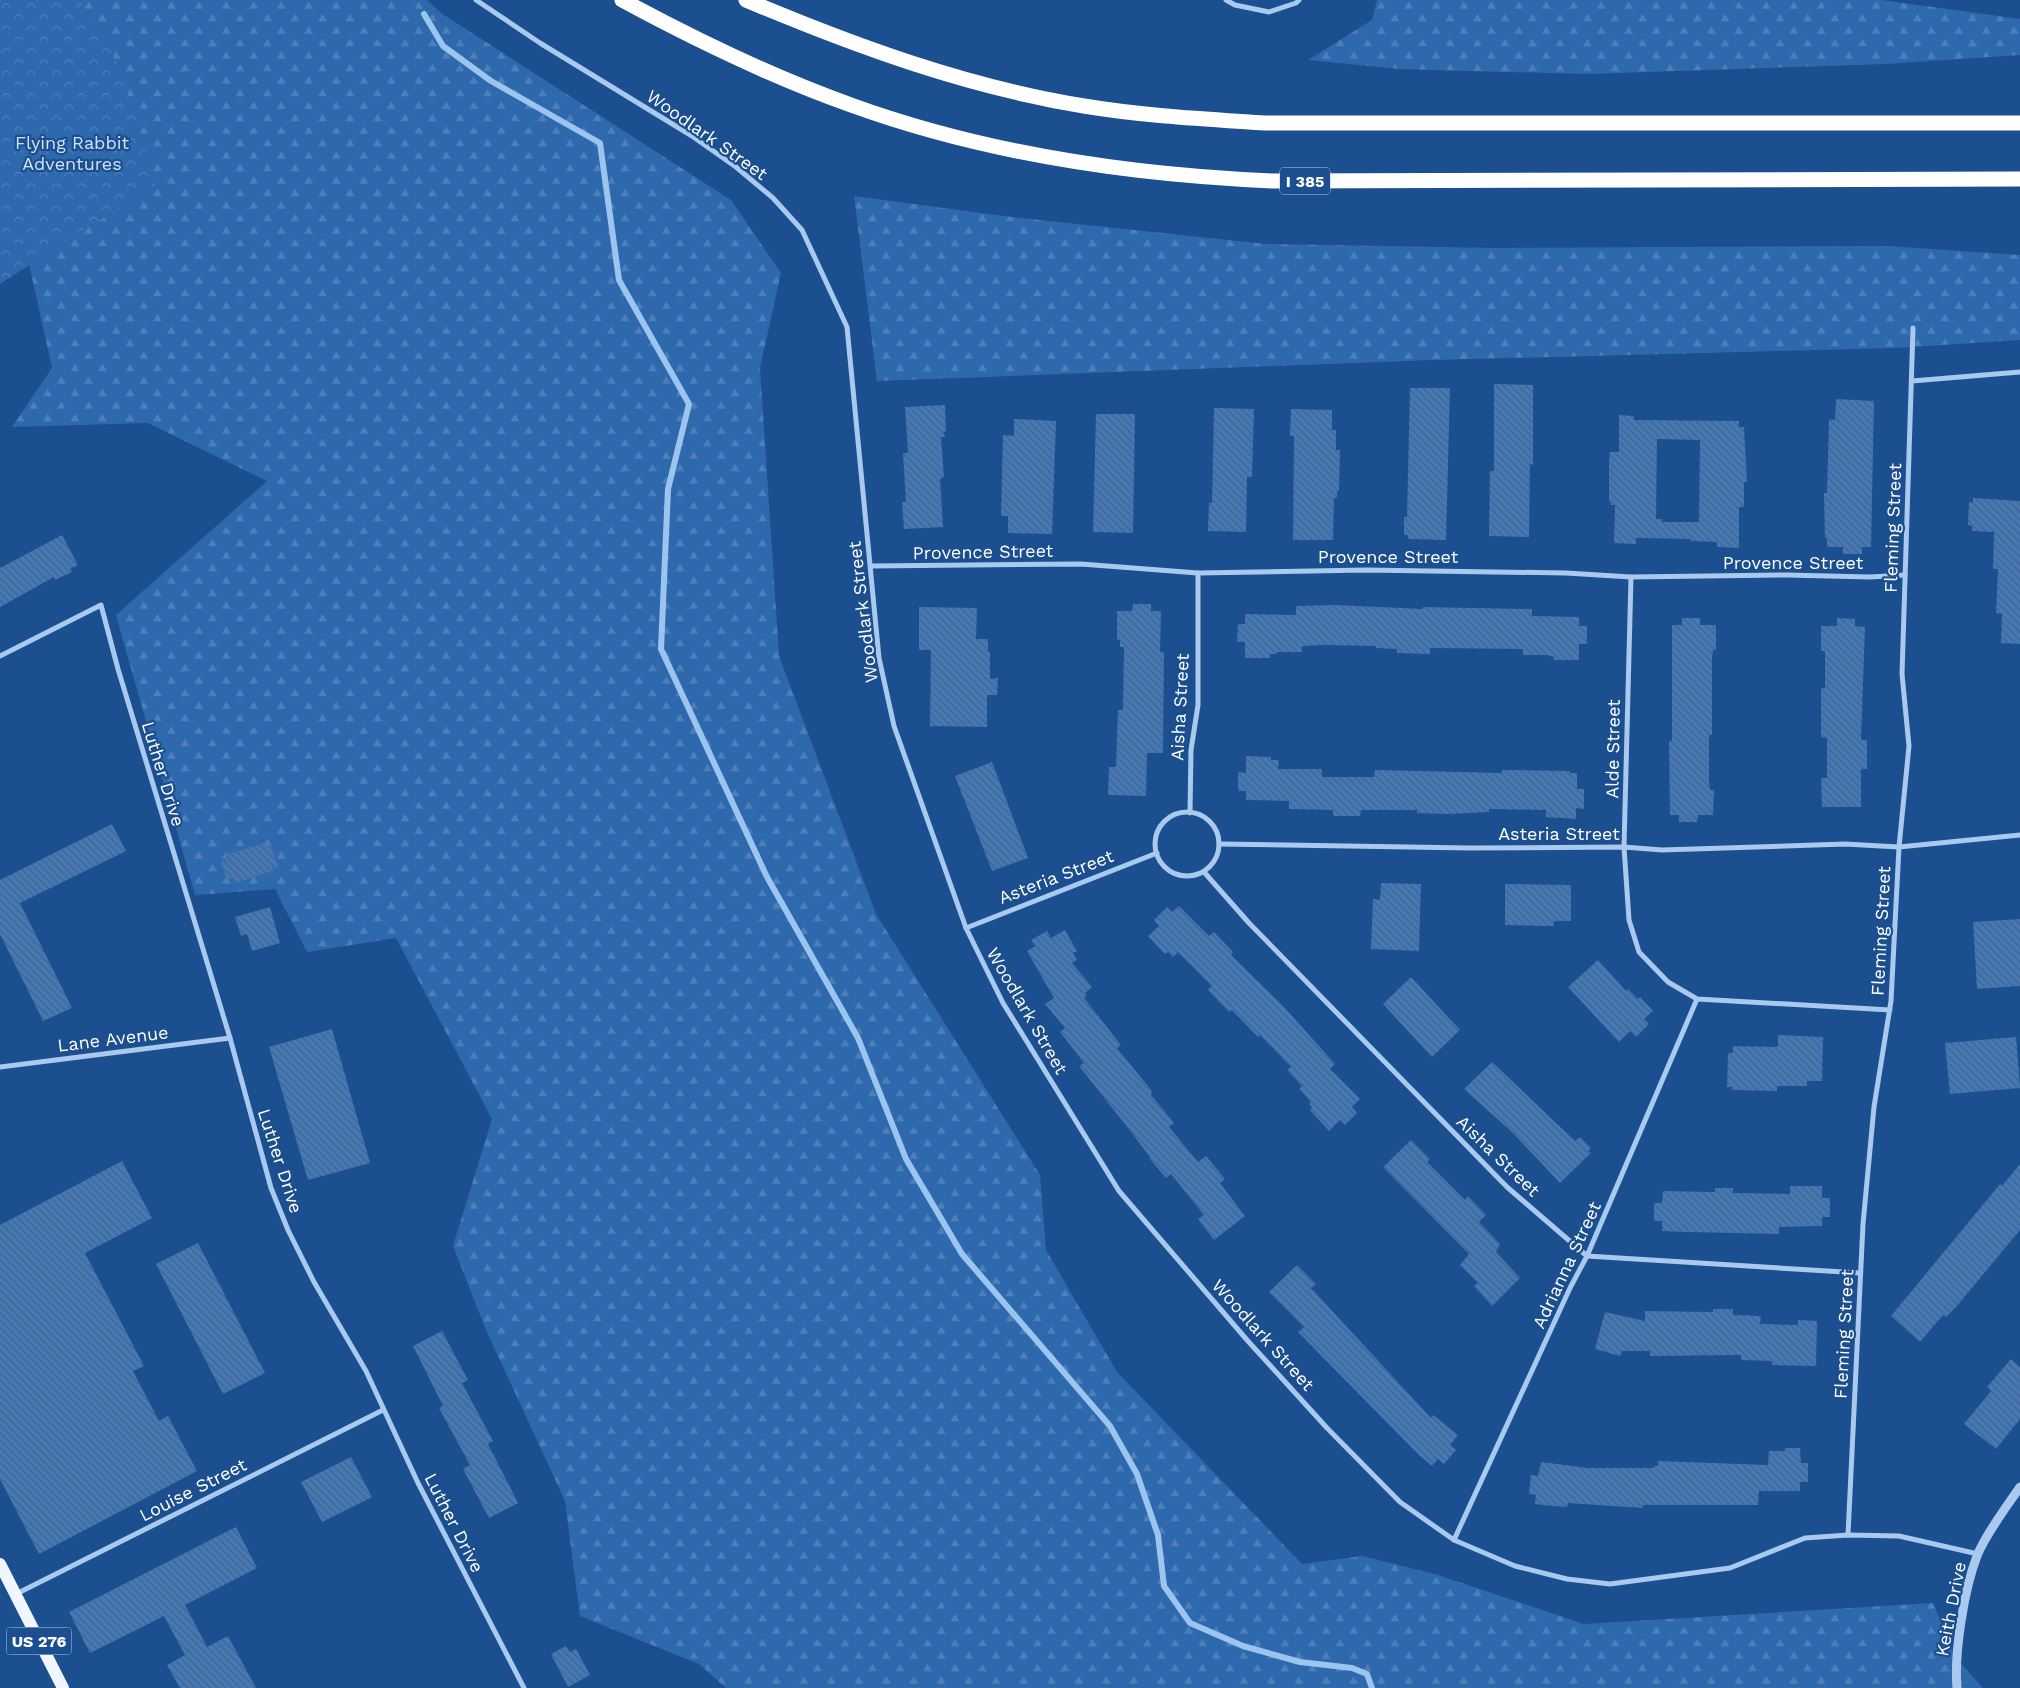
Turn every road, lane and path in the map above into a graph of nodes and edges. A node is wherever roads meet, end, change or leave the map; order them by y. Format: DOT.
graph roads {
  1 [pos="476,0"];
  2 [pos="622,0"];
  3 [pos="746,0"];
  4 [pos="1226,0"];
  5 [pos="1299,0"];
  6 [pos="2020,123"];
  7 [pos="2020,179"];
  8 [pos="1913,328"];
  9 [pos="2020,372"];
  10 [pos="1912,381"];
  11 [pos="871,566"];
  12 [pos="1198,573"];
  13 [pos="1905,574"];
  14 [pos="1632,577"];
  15 [pos="0,656"];
  16 [pos="1190,813"];
  17 [pos="2020,835"];
  18 [pos="1219,844"];
  19 [pos="1624,847"];
  20 [pos="1899,847"];
  21 [pos="1157,853"];
  22 [pos="1204,872"];
  23 [pos="966,928"];
  24 [pos="1697,999"];
  25 [pos="1890,1010"];
  26 [pos="230,1038"];
  27 [pos="0,1067"];
  28 [pos="1587,1256"];
  29 [pos="1860,1274"];
  30 [pos="383,1410"];
  31 [pos="2020,1487"];
  32 [pos="1848,1535"];
  33 [pos="1454,1540"];
  34 [pos="1978,1554"];
  35 [pos="0,1564"];
  36 [pos="16,1594"];
  37 [pos="63,1688"];
  38 [pos="524,1688"];
  39 [pos="1957,1688"];
  1 -- 11 [label="street, Woodlark Street"];
  2 -- 7 [label="highway, I 385"];
  3 -- 6 [label="highway"];
  4 -- 5 [label="street"];
  8 -- 10 [label="street, Fleming Street"];
  9 -- 10 [label="street"];
  10 -- 13 [label="street, Fleming Street"];
  11 -- 12 [label="street, Provence Street"];
  11 -- 23 [label="street, Woodlark Street"];
  12 -- 14 [label="street, Provence Street"];
  12 -- 16 [label="street, Aisha Street"];
  13 -- 14 [label="street, Provence Street"];
  13 -- 20 [label="street, Fleming Street"];
  14 -- 19 [label="street, Alde Street"];
  15 -- 26 [label="street, Luther Drive"];
  16 -- 18 [label="street"];
  16 -- 21 [label="street"];
  17 -- 20 [label="street, Asteria Street"];
  18 -- 19 [label="street, Asteria Street"];
  18 -- 22 [label="street"];
  19 -- 20 [label="street, Asteria Street"];
  19 -- 24 [label="street, Alde Street"];
  20 -- 25 [label="street, Fleming Street"];
  21 -- 22 [label="street"];
  21 -- 23 [label="street, Asteria Street"];
  22 -- 28 [label="street, Aisha Street"];
  23 -- 33 [label="street, Woodlark Street"];
  24 -- 25 [label="street, Alde Street"];
  24 -- 28 [label="street, Adrianna Street"];
  25 -- 29 [label="street, Fleming Street"];
  26 -- 27 [label="street, Lane Avenue"];
  26 -- 30 [label="street, Luther Drive"];
  28 -- 29 [label="street"];
  28 -- 33 [label="street, Adrianna Street"];
  29 -- 32 [label="street, Fleming Street"];
  30 -- 36 [label="street, Louise Street"];
  30 -- 38 [label="street, Luther Drive"];
  31 -- 34 [label="street, Keith Drive"];
  32 -- 33 [label="street, Woodlark Street"];
  32 -- 34 [label="street, Woodlark Street"];
  34 -- 39 [label="street, Keith Drive"];
  35 -- 36 [label="main road, US 276"];
  36 -- 37 [label="main road, US 276"];
}
